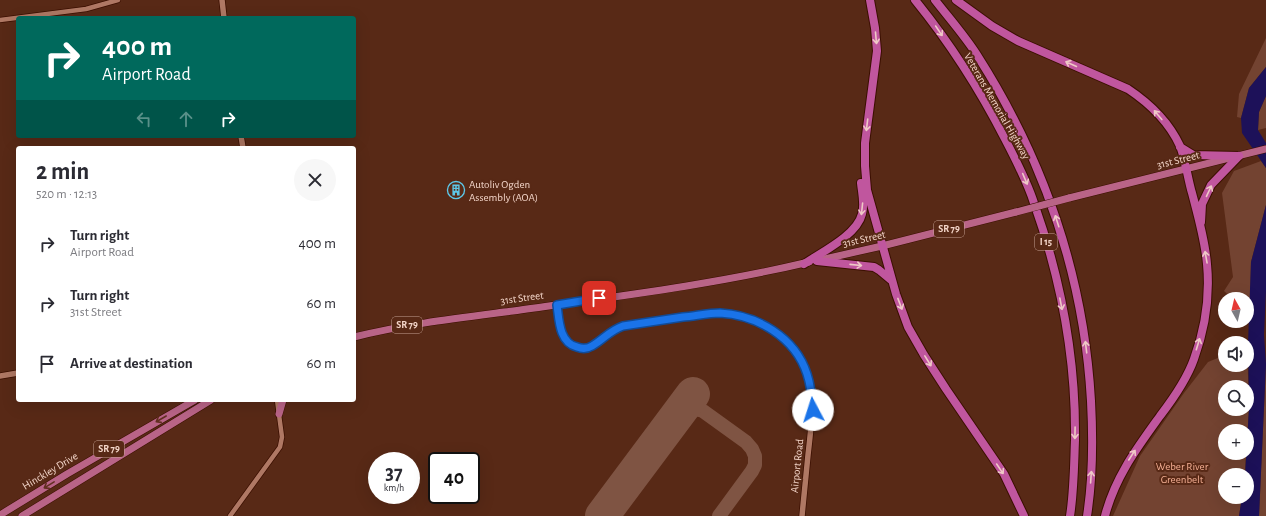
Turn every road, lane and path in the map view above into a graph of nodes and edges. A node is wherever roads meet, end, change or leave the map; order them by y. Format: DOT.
graph roads {
  1 [pos="118,0"];
  2 [pos="222,0"];
  3 [pos="870,0"];
  4 [pos="915,0"];
  5 [pos="935,0"];
  6 [pos="956,0"];
  7 [pos="31,16"];
  8 [pos="224,16"];
  9 [pos="16,18"];
  10 [pos="0,20"];
  11 [pos="865,143"];
  12 [pos="1180,147"];
  13 [pos="1266,149"];
  14 [pos="1239,156"];
  15 [pos="1185,170"];
  16 [pos="1201,229"];
  17 [pos="882,246"];
  18 [pos="817,261"];
  19 [pos="804,264"];
  20 [pos="892,280"];
  21 [pos="557,305"];
  22 [pos="356,337"];
  23 [pos="16,373"];
  24 [pos="0,376"];
  25 [pos="192,402"];
  26 [pos="208,402"];
  27 [pos="277,402"];
  28 [pos="282,402"];
  29 [pos="279,414"];
  30 [pos="0,515"];
  31 [pos="22,516"];
  32 [pos="230,516"];
  33 [pos="802,516"];
  34 [pos="1024,516"];
  35 [pos="1070,516"];
  36 [pos="1087,516"];
  37 [pos="1105,516"];
  1 -- 7 [label="street"];
  2 -- 8 [label="street"];
  3 -- 11 [label="highway, one-way"];
  4 -- 35 [label="highway, Veterans Memorial Highway / I 15, one-way"];
  36 -- 5 [label="highway, Veterans Memorial Highway / I 15, one-way"];
  12 -- 6 [label="highway, one-way"];
  9 -- 10 [label="street"];
  11 -- 17 [label="highway"];
  11 -- 19 [label="highway, one-way"];
  12 -- 14 [label="highway"];
  12 -- 15 [label="highway"];
  13 -- 14 [label="main road, 31st Street / SR 79"];
  14 -- 15 [label="main road, 31st Street / SR 79"];
  16 -- 14 [label="highway, one-way"];
  15 -- 16 [label="highway"];
  15 -- 17 [label="main road, 31st Street / SR 79, bridge"];
  37 -- 16 [label="highway, one-way"];
  17 -- 18 [label="main road, 31st Street / SR 79"];
  17 -- 20 [label="highway"];
  18 -- 19 [label="main road, 31st Street / SR 79"];
  18 -- 20 [label="highway, one-way"];
  19 -- 21 [label="main road, 31st Street / SR 79"];
  20 -- 34 [label="highway, one-way"];
  21 -- 22 [label="main road, 31st Street / SR 79"];
  21 -- 33 [label="street, Airport Road"];
  23 -- 24 [label="street"];
  25 -- 30 [label="main road, Hinckley Drive / SR 79, one-way"];
  26 -- 31 [label="main road, Hinckley Drive / SR 79"];
  27 -- 29 [label="street"];
  28 -- 29 [label="main road"];
  29 -- 32 [label="street"];
}
